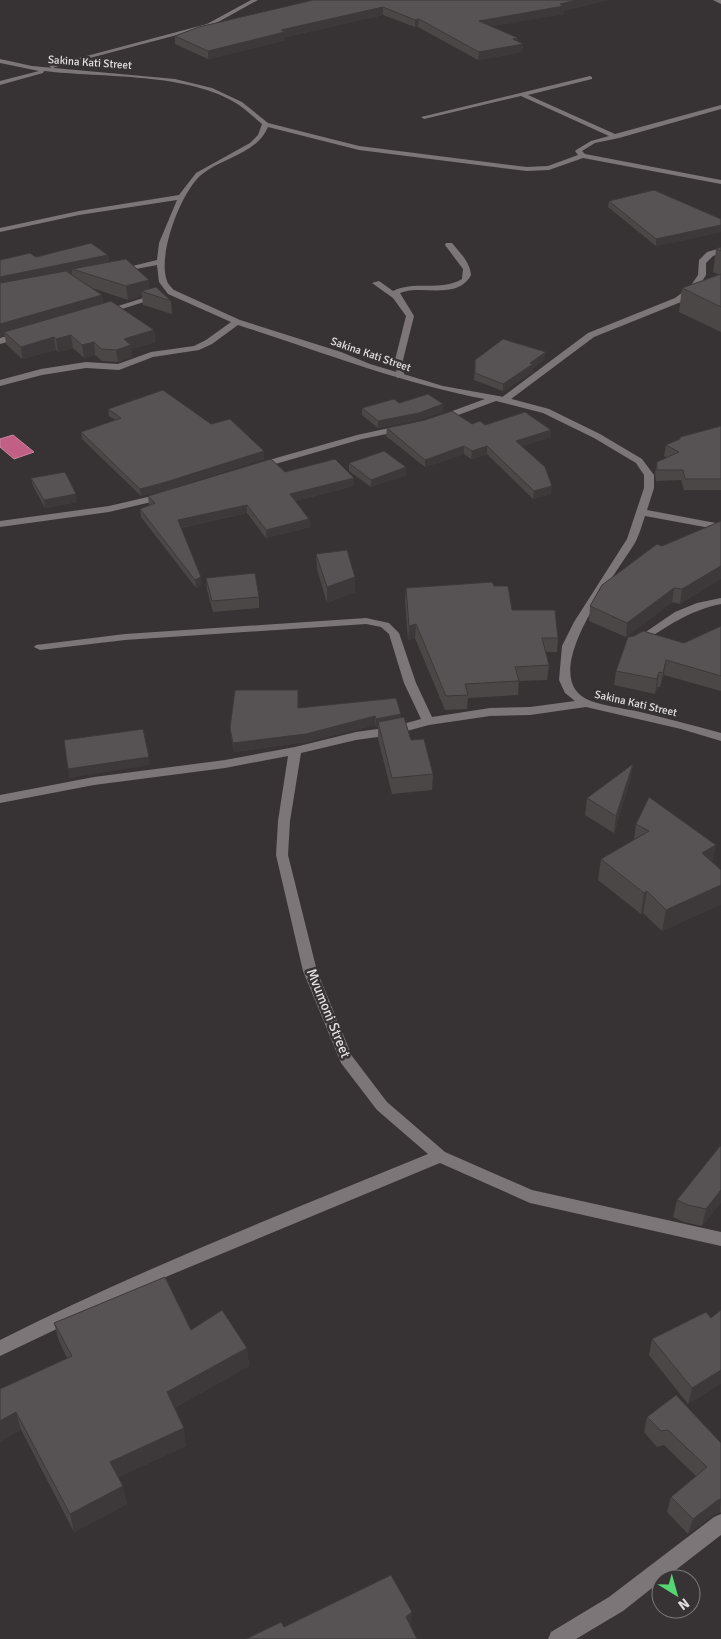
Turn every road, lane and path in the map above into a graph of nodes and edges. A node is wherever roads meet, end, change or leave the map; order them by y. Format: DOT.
graph roads {
  1 [pos="255,0"];
  2 [pos="716,0"];
  3 [pos="721,2"];
  4 [pos="0,61"];
  5 [pos="38,70"];
  6 [pos="50,70"];
  7 [pos="590,78"];
  8 [pos="0,83"];
  9 [pos="521,94"];
  10 [pos="721,107"];
  11 [pos="424,117"];
  12 [pos="266,124"];
  13 [pos="617,137"];
  14 [pos="583,156"];
  15 [pos="721,182"];
  16 [pos="182,197"];
  17 [pos="0,230"];
  18 [pos="449,245"];
  19 [pos="721,250"];
  20 [pos="161,262"];
  21 [pos="108,272"];
  22 [pos="376,283"];
  23 [pos="171,292"];
  24 [pos="396,296"];
  25 [pos="94,314"];
  26 [pos="237,322"];
  27 [pos="34,331"];
  28 [pos="0,341"];
  29 [pos="400,376"];
  30 [pos="0,383"];
  31 [pos="499,399"];
  32 [pos="430,422"];
  33 [pos="412,426"];
  34 [pos="250,469"];
  35 [pos="179,492"];
  36 [pos="641,512"];
  37 [pos="0,524"];
  38 [pos="721,527"];
  39 [pos="721,601"];
  40 [pos="40,647"];
  41 [pos="628,647"];
  42 [pos="586,703"];
  43 [pos="428,721"];
  44 [pos="721,737"];
  45 [pos="295,751"];
  46 [pos="0,799"];
  47 [pos="440,1156"];
  48 [pos="721,1239"];
  49 [pos="0,1348"];
  50 [pos="721,1523"];
  51 [pos="558,1639"];
  1 -- 5 [label="street"];
  2 -- 3 [label="street"];
  4 -- 5 [label="street, Sakina Kati Street"];
  5 -- 6 [label="street, Sakina Kati Street"];
  6 -- 8 [label="street"];
  6 -- 12 [label="street, Sakina Kati Street"];
  7 -- 9 [label="street"];
  9 -- 11 [label="street"];
  9 -- 13 [label="street"];
  10 -- 13 [label="street"];
  12 -- 14 [label="street"];
  12 -- 16 [label="street"];
  13 -- 14 [label="street"];
  14 -- 15 [label="street"];
  16 -- 17 [label="street"];
  16 -- 20 [label="street"];
  18 -- 24 [label="street"];
  19 -- 31 [label="street"];
  20 -- 21 [label="street"];
  20 -- 23 [label="street"];
  22 -- 24 [label="street"];
  23 -- 25 [label="street"];
  23 -- 26 [label="street, Sakina Kati Street"];
  24 -- 29 [label="street"];
  26 -- 29 [label="street, Sakina Kati Street"];
  26 -- 30 [label="street"];
  27 -- 28 [label="street"];
  29 -- 31 [label="street, Sakina Kati Street"];
  31 -- 32 [label="street"];
  31 -- 36 [label="street, Sakina Kati Street"];
  33 -- 34 [label="street"];
  35 -- 37 [label="street"];
  36 -- 38 [label="street"];
  36 -- 42 [label="street, Sakina Kati Street"];
  39 -- 41 [label="street"];
  40 -- 43 [label="street"];
  42 -- 43 [label="street"];
  42 -- 44 [label="street, Sakina Kati Street"];
  43 -- 45 [label="street"];
  45 -- 46 [label="street"];
  45 -- 47 [label="street, Mvumoni Street"];
  47 -- 48 [label="street, Mvumoni Street"];
  47 -- 49 [label="street"];
  50 -- 51 [label="street"];
}
